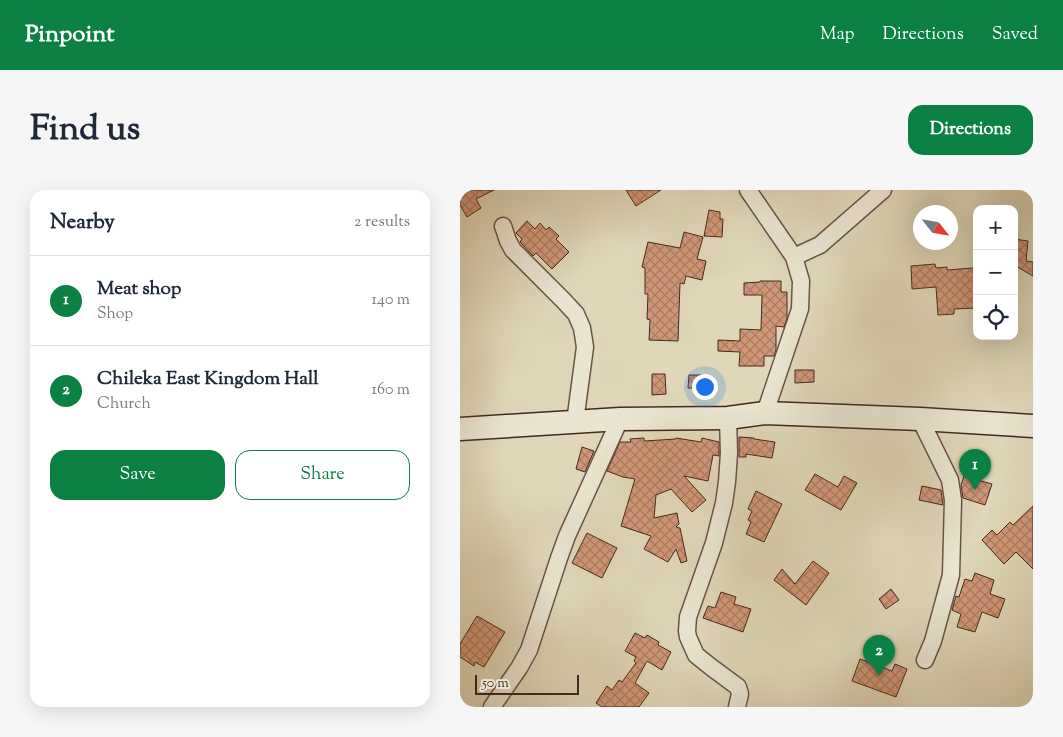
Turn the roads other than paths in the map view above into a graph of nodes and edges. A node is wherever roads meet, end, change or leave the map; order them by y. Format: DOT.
graph roads {
  1 [pos="748,190"];
  2 [pos="883,190"];
  3 [pos="503,226"];
  4 [pos="794,257"];
  5 [pos="765,413"];
  6 [pos="728,418"];
  7 [pos="620,419"];
  8 [pos="920,419"];
  9 [pos="575,422"];
  10 [pos="1033,426"];
  11 [pos="460,428"];
  12 [pos="925,660"];
  13 [pos="492,707"];
  14 [pos="737,707"];
  1 -- 4 [label="street"];
  2 -- 4 [label="street"];
  3 -- 9 [label="street"];
  4 -- 5 [label="street"];
  5 -- 6 [label="main road"];
  5 -- 8 [label="main road"];
  6 -- 7 [label="main road"];
  6 -- 14 [label="street"];
  7 -- 9 [label="main road"];
  7 -- 13 [label="street"];
  8 -- 10 [label="main road"];
  8 -- 12 [label="street"];
  9 -- 11 [label="main road"];
}
